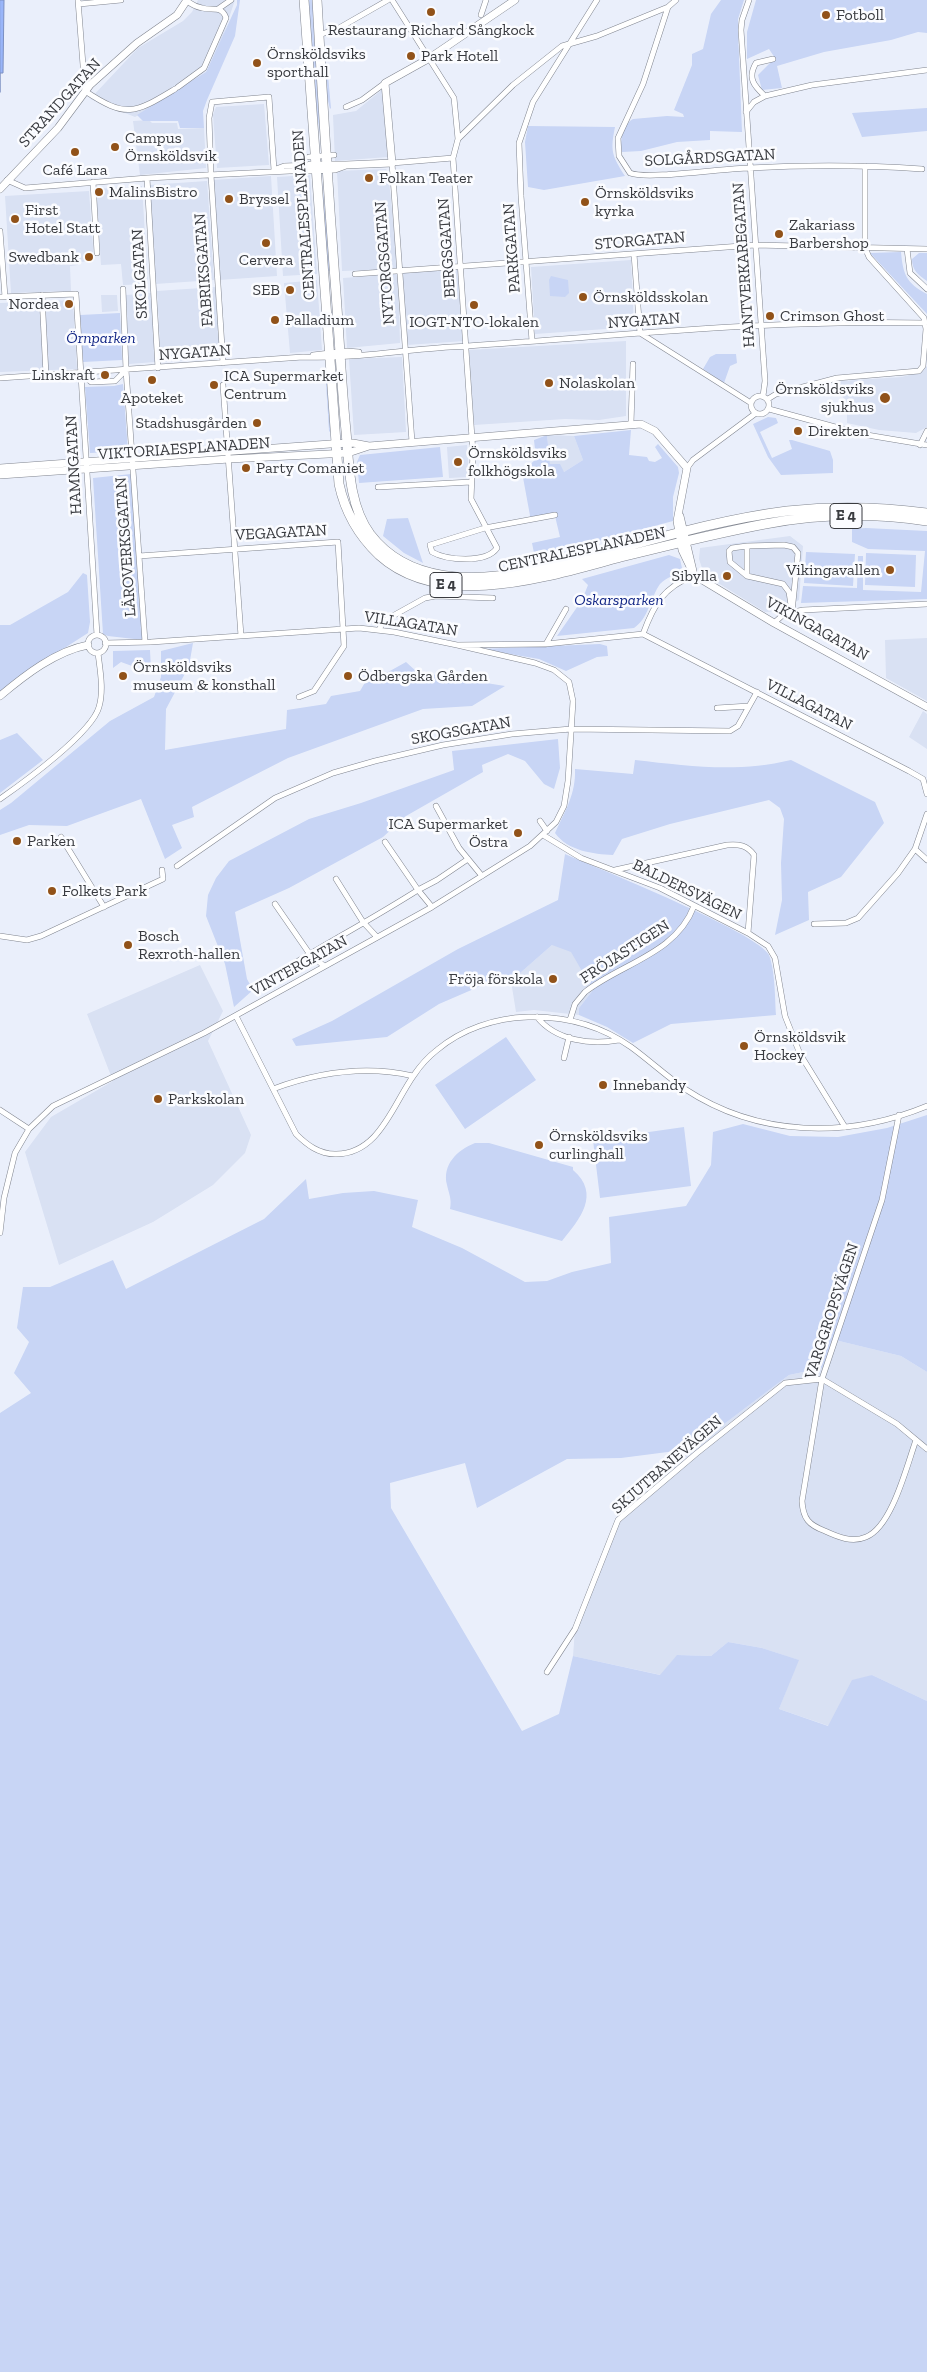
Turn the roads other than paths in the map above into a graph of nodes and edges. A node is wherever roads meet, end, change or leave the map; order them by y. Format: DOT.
graph roads {
  1 [pos="121,0"];
  2 [pos="231,0"];
  3 [pos="304,0"];
  4 [pos="317,0"];
  5 [pos="388,0"];
  6 [pos="392,0"];
  7 [pos="486,0"];
  8 [pos="515,0"];
  9 [pos="596,0"];
  10 [pos="676,0"];
  11 [pos="750,0"];
  12 [pos="187,1"];
  13 [pos="79,2"];
  14 [pos="668,7"];
  15 [pos="218,9"];
  16 [pos="481,15"];
  17 [pos="319,35"];
  18 [pos="570,43"];
  19 [pos="773,58"];
  20 [pos="428,59"];
  21 [pos="927,70"];
  22 [pos="385,83"];
  23 [pos="85,91"];
  24 [pos="765,96"];
  25 [pos="346,107"];
  26 [pos="746,112"];
  27 [pos="458,139"];
  28 [pos="453,158"];
  29 [pos="330,161"];
  30 [pos="392,162"];
  31 [pos="313,163"];
  32 [pos="864,166"];
  33 [pos="749,168"];
  34 [pos="922,169"];
  35 [pos="274,170"];
  36 [pos="211,175"];
  37 [pos="147,178"];
  38 [pos="7,180"];
  39 [pos="93,182"];
  40 [pos="0,189"];
  41 [pos="0,231"];
  42 [pos="755,245"];
  43 [pos="865,248"];
  44 [pos="907,249"];
  45 [pos="927,249"];
  46 [pos="97,253"];
  47 [pos="634,254"];
  48 [pos="526,262"];
  49 [pos="461,267"];
  50 [pos="399,272"];
  51 [pos="355,274"];
  52 [pos="123,289"];
  53 [pos="927,289"];
  54 [pos="42,295"];
  55 [pos="2,297"];
  56 [pos="926,320"];
  57 [pos="760,325"];
  58 [pos="640,333"];
  59 [pos="532,341"];
  60 [pos="466,346"];
  61 [pos="404,350"];
  62 [pos="340,354"];
  63 [pos="329,355"];
  64 [pos="223,363"];
  65 [pos="633,364"];
  66 [pos="158,368"];
  67 [pos="126,370"];
  68 [pos="81,373"];
  69 [pos="46,375"];
  70 [pos="0,378"];
  71 [pos="223,385"];
  72 [pos="766,398"];
  73 [pos="751,403"];
  74 [pos="769,409"];
  75 [pos="756,413"];
  76 [pos="631,423"];
  77 [pos="927,431"];
  78 [pos="472,436"];
  79 [pos="412,442"];
  80 [pos="920,445"];
  81 [pos="927,446"];
  82 [pos="336,449"];
  83 [pos="348,449"];
  84 [pos="228,456"];
  85 [pos="133,462"];
  86 [pos="87,466"];
  87 [pos="0,468"];
  88 [pos="687,468"];
  89 [pos="0,475"];
  90 [pos="471,482"];
  91 [pos="378,487"];
  92 [pos="927,513"];
  93 [pos="555,516"];
  94 [pos="927,521"];
  95 [pos="485,528"];
  96 [pos="682,533"];
  97 [pos="684,543"];
  98 [pos="747,546"];
  99 [pos="235,548"];
  100 [pos="139,556"];
  101 [pos="694,575"];
  102 [pos="747,576"];
  103 [pos="493,598"];
  104 [pos="927,604"];
  105 [pos="566,609"];
  106 [pos="792,612"];
  107 [pos="774,623"];
  108 [pos="344,628"];
  109 [pos="379,630"];
  110 [pos="643,634"];
  111 [pos="96,635"];
  112 [pos="241,636"];
  113 [pos="146,642"];
  114 [pos="105,643"];
  115 [pos="88,644"];
  116 [pos="546,644"];
  117 [pos="457,645"];
  118 [pos="98,653"];
  119 [pos="757,692"];
  120 [pos="0,696"];
  121 [pos="299,697"];
  122 [pos="749,706"];
  123 [pos="927,706"];
  124 [pos="717,708"];
  125 [pos="571,728"];
  126 [pos="925,777"];
  127 [pos="927,794"];
  128 [pos="0,799"];
  129 [pos="436,806"];
  130 [pos="927,814"];
  131 [pos="540,820"];
  132 [pos="545,833"];
  133 [pos="61,837"];
  134 [pos="385,842"];
  135 [pos="915,849"];
  136 [pos="468,859"];
  137 [pos="927,860"];
  138 [pos="176,866"];
  139 [pos="162,870"];
  140 [pos="614,870"];
  141 [pos="482,876"];
  142 [pos="336,879"];
  143 [pos="418,890"];
  144 [pos="275,904"];
  145 [pos="694,906"];
  146 [pos="104,907"];
  147 [pos="432,907"];
  148 [pos="363,922"];
  149 [pos="814,924"];
  150 [pos="748,933"];
  151 [pos="0,936"];
  152 [pos="376,936"];
  153 [pos="309,953"];
  154 [pos="324,966"];
  155 [pos="261,984"];
  156 [pos="236,1016"];
  157 [pos="538,1017"];
  158 [pos="570,1020"];
  159 [pos="569,1037"];
  160 [pos="619,1040"];
  161 [pos="564,1058"];
  162 [pos="413,1076"];
  163 [pos="273,1090"];
  164 [pos="927,1106"];
  165 [pos="0,1110"];
  166 [pos="899,1115"];
  167 [pos="845,1127"];
  168 [pos="29,1129"];
  169 [pos="2,1198"];
  170 [pos="0,1233"];
  171 [pos="822,1378"];
  172 [pos="916,1440"];
  173 [pos="927,1449"];
  174 [pos="547,1672"];
  1 -- 13 [label="street"];
  2 -- 15 [label="street"];
  3 -- 31 [label="highway, CENTRALESPLANADEN / E 4"];
  4 -- 17 [label="highway, CENTRALESPLANADEN / E 4"];
  5 -- 17 [label="street"];
  6 -- 20 [label="street, BERGSGATAN"];
  7 -- 16 [label="street"];
  8 -- 20 [label="street"];
  9 -- 18 [label="street, PARKGATAN"];
  10 -- 14 [label="street"];
  11 -- 26 [label="street, HANTVERKAREGATAN"];
  12 -- 15 [label="street"];
  12 -- 23 [label="street, STRANDGATAN"];
  13 -- 23 [label="street"];
  14 -- 18 [label="street"];
  14 -- 33 [label="street, SOLGÅRDSGATAN"];
  15 -- 23 [label="street"];
  17 -- 29 [label="highway, CENTRALESPLANADEN / E 4"];
  18 -- 27 [label="street"];
  18 -- 48 [label="street, PARKGATAN"];
  19 -- 24 [label="street"];
  20 -- 22 [label="street"];
  20 -- 27 [label="street, BERGSGATAN"];
  21 -- 24 [label="street"];
  22 -- 25 [label="street"];
  22 -- 30 [label="street, NYTORGSGATAN"];
  23 -- 38 [label="street, STRANDGATAN"];
  24 -- 26 [label="street"];
  26 -- 33 [label="street, HANTVERKAREGATAN"];
  27 -- 28 [label="street, BERGSGATAN"];
  28 -- 30 [label="street"];
  28 -- 49 [label="street, BERGSGATAN"];
  29 -- 30 [label="street"];
  29 -- 31 [label="street"];
  29 -- 62 [label="highway, CENTRALESPLANADEN / E 4"];
  30 -- 50 [label="street, NYTORGSGATAN"];
  31 -- 35 [label="street"];
  31 -- 63 [label="highway, CENTRALESPLANADEN / E 4"];
  32 -- 33 [label="street, SOLGÅRDSGATAN"];
  32 -- 34 [label="street, SOLGÅRDSGATAN"];
  32 -- 43 [label="street"];
  33 -- 42 [label="street, HANTVERKAREGATAN"];
  35 -- 36 [label="street"];
  35 -- 36 [label="street, FABRIKSGATAN"];
  36 -- 37 [label="street"];
  36 -- 64 [label="street, FABRIKSGATAN"];
  37 -- 39 [label="street"];
  37 -- 66 [label="street, SKOLGATAN"];
  38 -- 39 [label="street"];
  38 -- 40 [label="street, STRANDGATAN"];
  39 -- 46 [label="street"];
  41 -- 55 [label="street"];
  42 -- 43 [label="street, STORGATAN"];
  42 -- 47 [label="street, STORGATAN"];
  42 -- 57 [label="street, HANTVERKAREGATAN"];
  43 -- 44 [label="street, STORGATAN"];
  43 -- 56 [label="street"];
  44 -- 45 [label="street, STORGATAN"];
  44 -- 53 [label="street"];
  47 -- 48 [label="street, STORGATAN"];
  47 -- 58 [label="street"];
  48 -- 49 [label="street, STORGATAN"];
  48 -- 59 [label="street, PARKGATAN"];
  49 -- 50 [label="street, STORGATAN"];
  49 -- 60 [label="street, BERGSGATAN"];
  50 -- 51 [label="street, STORGATAN"];
  50 -- 61 [label="street, NYTORGSGATAN"];
  52 -- 67 [label="street, LÄROVERKSGATAN"];
  54 -- 55 [label="street"];
  54 -- 68 [label="street, HAMNGATAN"];
  54 -- 69 [label="street"];
  56 -- 57 [label="street, NYGATAN"];
  56 -- 72 [label="street"];
  57 -- 58 [label="street, NYGATAN"];
  57 -- 72 [label="street, HANTVERKAREGATAN"];
  58 -- 59 [label="street, NYGATAN"];
  58 -- 73 [label="street"];
  59 -- 60 [label="street, NYGATAN"];
  60 -- 61 [label="street, NYGATAN"];
  60 -- 78 [label="street, BERGSGATAN"];
  61 -- 62 [label="street, NYGATAN"];
  61 -- 79 [label="street, NYTORGSGATAN"];
  62 -- 63 [label="street, NYGATAN"];
  62 -- 83 [label="highway, CENTRALESPLANADEN / E 4"];
  63 -- 64 [label="street, NYGATAN"];
  63 -- 82 [label="highway, CENTRALESPLANADEN / E 4"];
  64 -- 66 [label="street, NYGATAN"];
  65 -- 76 [label="street"];
  66 -- 67 [label="street, NYGATAN"];
  67 -- 68 [label="street, NYGATAN"];
  67 -- 68 [label="street"];
  67 -- 85 [label="street, LÄROVERKSGATAN"];
  68 -- 69 [label="street, NYGATAN"];
  68 -- 86 [label="street, HAMNGATAN"];
  69 -- 70 [label="street, NYGATAN"];
  71 -- 84 [label="street"];
  72 -- 73 [label="street"];
  72 -- 74 [label="street"];
  73 -- 75 [label="street"];
  74 -- 75 [label="street"];
  74 -- 80 [label="street"];
  75 -- 88 [label="street"];
  76 -- 78 [label="street, VIKTORIAESPLANADEN"];
  76 -- 88 [label="street"];
  77 -- 80 [label="street"];
  78 -- 79 [label="street, VIKTORIAESPLANADEN"];
  78 -- 90 [label="street, BERGSGATAN"];
  79 -- 83 [label="street, VIKTORIAESPLANADEN"];
  80 -- 81 [label="street"];
  82 -- 83 [label="street, VIKTORIAESPLANADEN"];
  82 -- 84 [label="street, VIKTORIAESPLANADEN"];
  82 -- 97 [label="highway, CENTRALESPLANADEN / E 4"];
  83 -- 96 [label="highway, CENTRALESPLANADEN / E 4"];
  84 -- 85 [label="street, VIKTORIAESPLANADEN"];
  84 -- 99 [label="street"];
  85 -- 86 [label="street, VIKTORIAESPLANADEN"];
  85 -- 100 [label="street, LÄROVERKSGATAN"];
  86 -- 87 [label="street, VIKTORIAESPLANADEN"];
  86 -- 89 [label="street, VIKTORIAESPLANADEN"];
  86 -- 111 [label="street, HAMNGATAN"];
  88 -- 96 [label="street"];
  90 -- 91 [label="street"];
  90 -- 95 [label="street, BERGSGATAN"];
  92 -- 96 [label="highway, CENTRALESPLANADEN / E 4"];
  93 -- 95 [label="street"];
  94 -- 97 [label="highway, CENTRALESPLANADEN / E 4"];
  95 -- 95 [label="street"];
  96 -- 97 [label="street"];
  97 -- 101 [label="street"];
  98 -- 102 [label="street"];
  98 -- 102 [label="street"];
  98 -- 106 [label="street"];
  99 -- 100 [label="street, VEGAGATAN"];
  99 -- 108 [label="street, VEGAGATAN"];
  99 -- 112 [label="street"];
  100 -- 113 [label="street, LÄROVERKSGATAN"];
  101 -- 107 [label="street, VIKINGAGATAN"];
  101 -- 110 [label="street"];
  102 -- 106 [label="street"];
  103 -- 109 [label="street"];
  104 -- 106 [label="street"];
  105 -- 116 [label="street"];
  106 -- 107 [label="street"];
  107 -- 123 [label="street, VIKINGAGATAN"];
  108 -- 109 [label="street, VILLAGATAN"];
  108 -- 112 [label="street, VILLAGATAN"];
  108 -- 121 [label="street"];
  109 -- 117 [label="street, VILLAGATAN"];
  110 -- 116 [label="street, VILLAGATAN"];
  110 -- 119 [label="street, VILLAGATAN"];
  111 -- 114 [label="street"];
  111 -- 115 [label="street"];
  112 -- 113 [label="street, VILLAGATAN"];
  113 -- 114 [label="street"];
  114 -- 118 [label="street"];
  115 -- 118 [label="street"];
  115 -- 120 [label="street"];
  116 -- 117 [label="street, VILLAGATAN"];
  117 -- 125 [label="street, VINTERGATAN"];
  118 -- 128 [label="street"];
  119 -- 122 [label="street, SKOGSGATAN"];
  119 -- 126 [label="street, VILLAGATAN"];
  122 -- 124 [label="street"];
  122 -- 125 [label="street, SKOGSGATAN"];
  125 -- 132 [label="street, VINTERGATAN"];
  125 -- 138 [label="street, SKOGSGATAN"];
  126 -- 127 [label="street, VILLAGATAN"];
  129 -- 136 [label="street"];
  130 -- 135 [label="street"];
  131 -- 132 [label="street"];
  132 -- 140 [label="street, BALDERSVÄGEN"];
  132 -- 141 [label="street, VINTERGATAN"];
  133 -- 146 [label="street"];
  134 -- 143 [label="street"];
  135 -- 137 [label="street"];
  135 -- 149 [label="street"];
  136 -- 141 [label="street"];
  136 -- 143 [label="street"];
  139 -- 146 [label="street"];
  140 -- 145 [label="street, BALDERSVÄGEN"];
  140 -- 150 [label="street, BALDERSVÄGEN"];
  141 -- 147 [label="street, VINTERGATAN"];
  142 -- 148 [label="street"];
  143 -- 147 [label="street"];
  143 -- 148 [label="street"];
  144 -- 153 [label="street"];
  145 -- 150 [label="street, BALDERSVÄGEN"];
  145 -- 158 [label="street, FRÖJASTIGEN"];
  146 -- 151 [label="street"];
  147 -- 152 [label="street, VINTERGATAN"];
  148 -- 152 [label="street"];
  148 -- 153 [label="street"];
  150 -- 167 [label="street, BALDERSVÄGEN"];
  152 -- 154 [label="street, VINTERGATAN"];
  153 -- 154 [label="street"];
  153 -- 155 [label="street"];
  154 -- 156 [label="street, VINTERGATAN"];
  156 -- 163 [label="street"];
  156 -- 168 [label="street, VINTERGATAN"];
  157 -- 158 [label="street"];
  157 -- 159 [label="street"];
  157 -- 162 [label="street"];
  158 -- 160 [label="street"];
  159 -- 160 [label="street"];
  159 -- 161 [label="street"];
  160 -- 167 [label="street"];
  162 -- 163 [label="street"];
  162 -- 163 [label="street"];
  164 -- 166 [label="street"];
  165 -- 168 [label="street"];
  166 -- 167 [label="street"];
  166 -- 171 [label="street, VARGGROPSVÄGEN"];
  168 -- 169 [label="street, VINTERGATAN"];
  169 -- 170 [label="street, VINTERGATAN"];
  171 -- 172 [label="street"];
  171 -- 172 [label="street, VARGGROPSVÄGEN"];
  171 -- 174 [label="street, SKJUTBANEVÄGEN"];
  172 -- 173 [label="street"];
}
